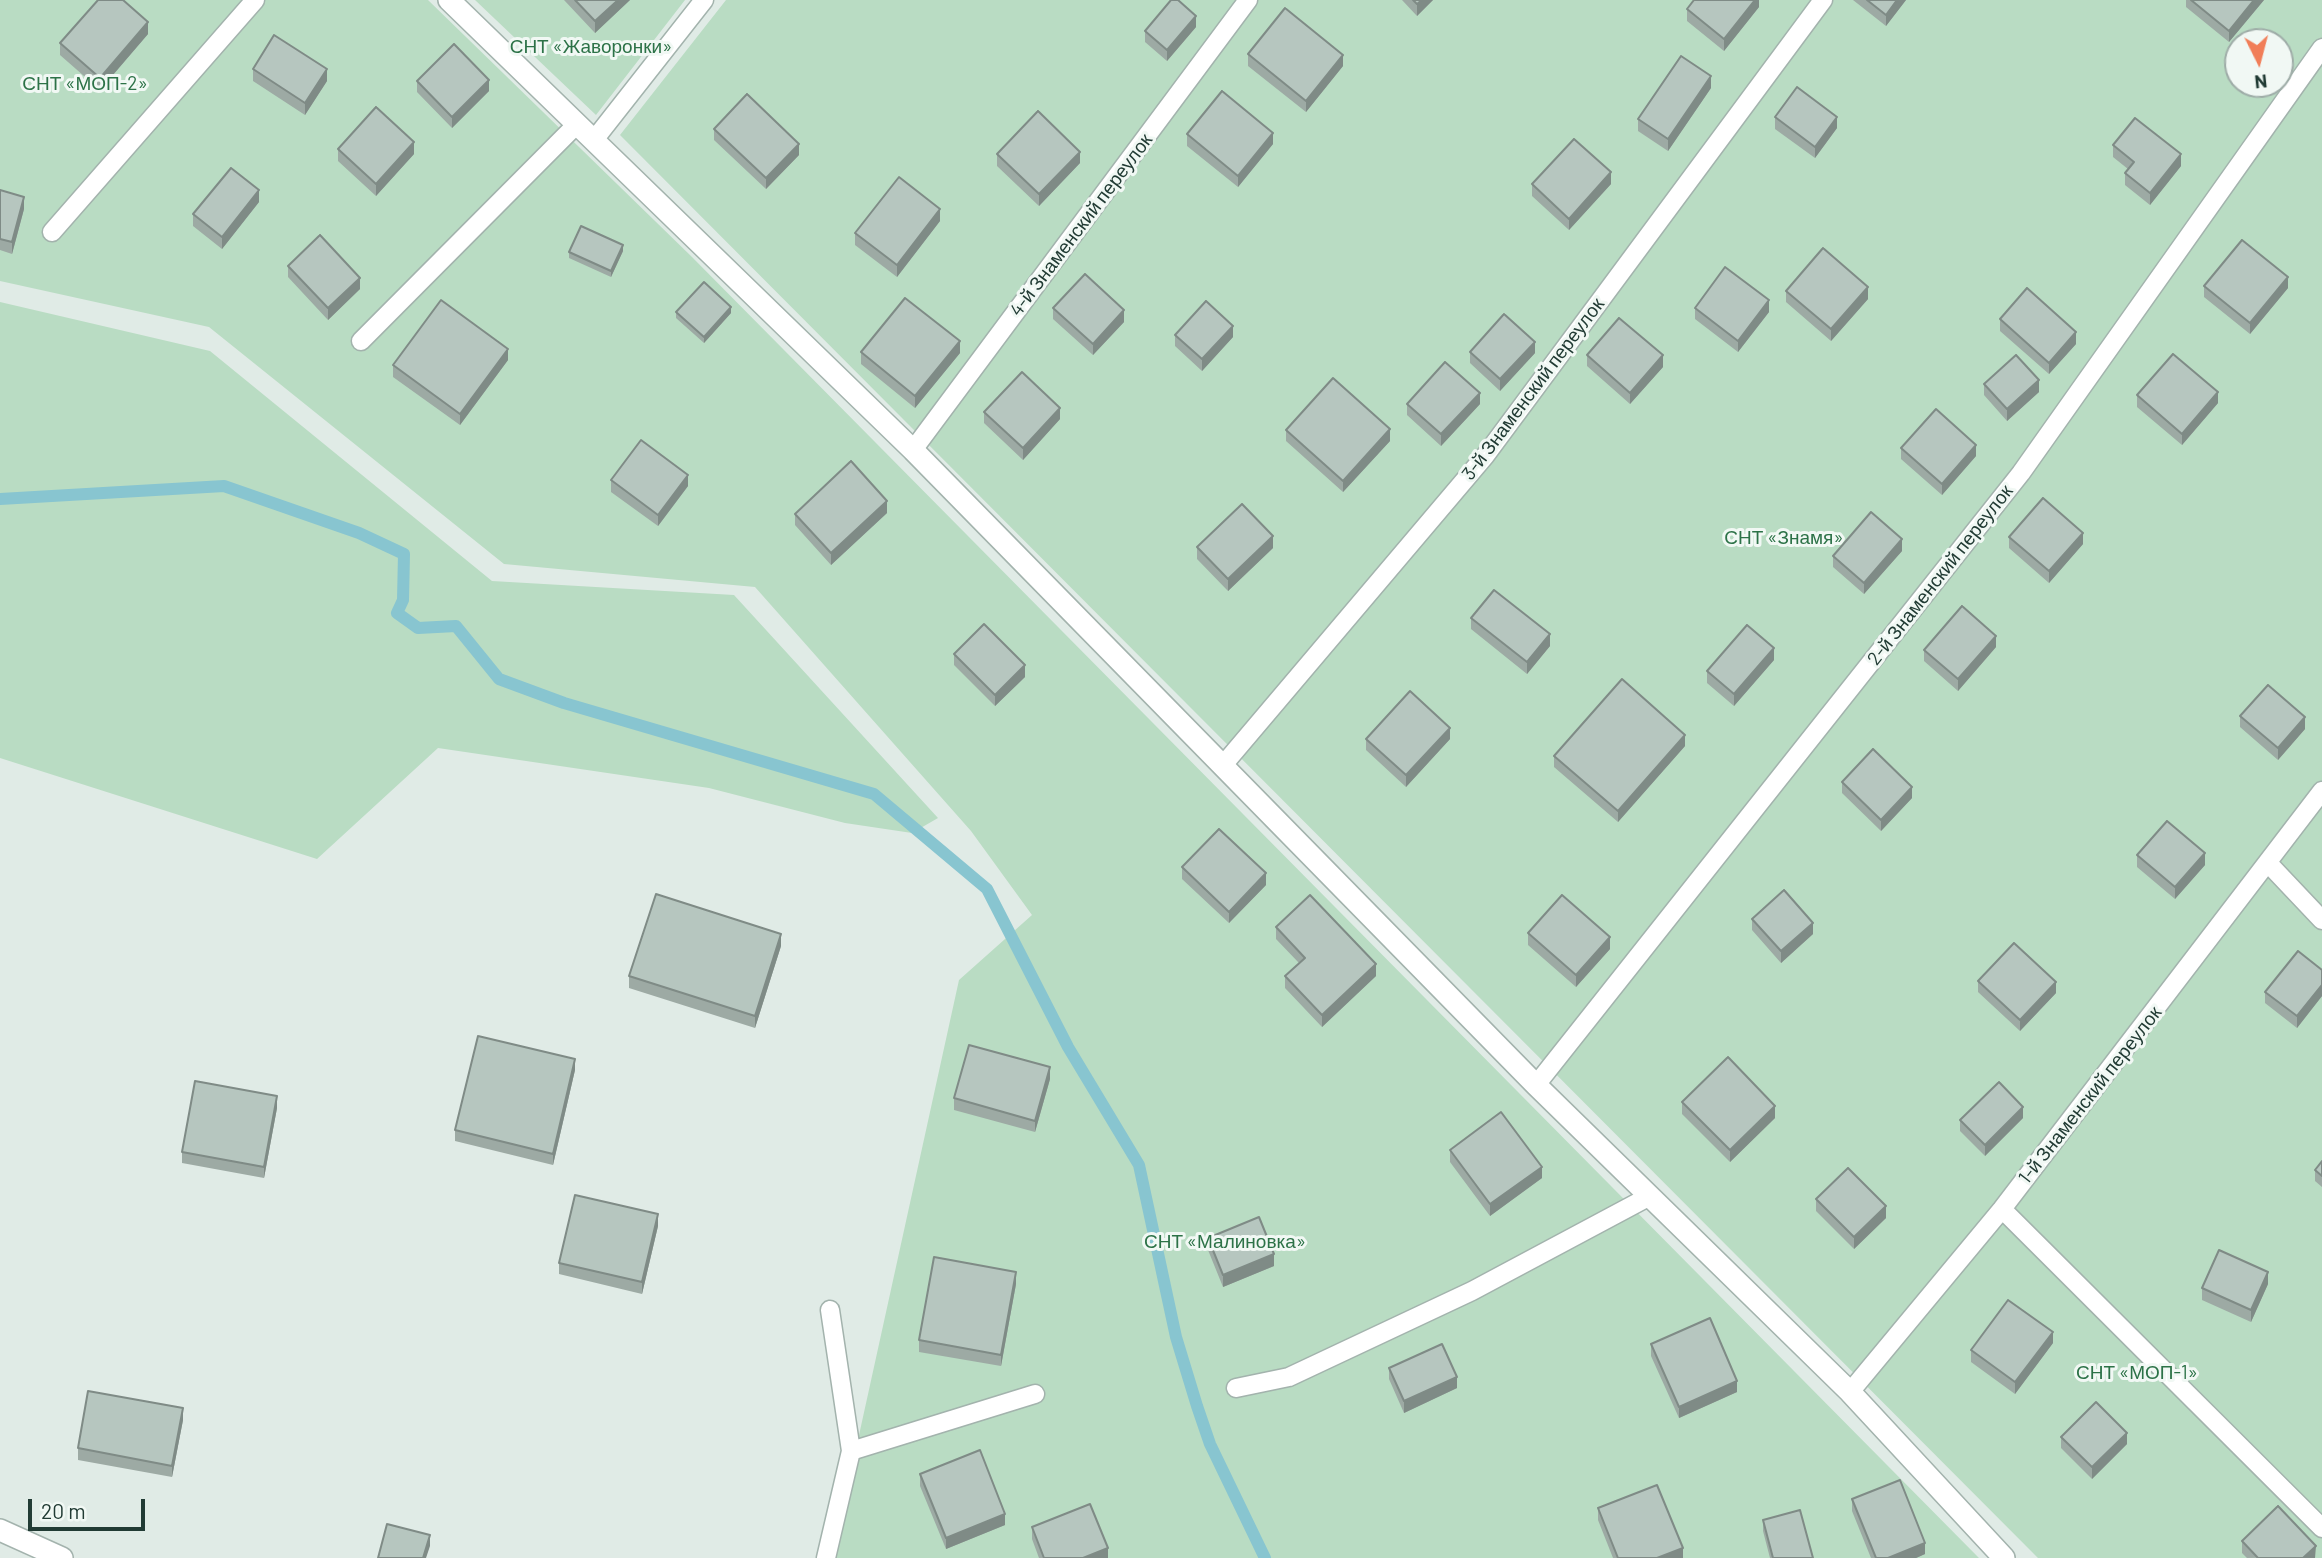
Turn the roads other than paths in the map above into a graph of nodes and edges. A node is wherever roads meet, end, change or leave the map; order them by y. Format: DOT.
graph roads {
  1 [pos="255,0"];
  2 [pos="449,0"];
  3 [pos="704,0"];
  4 [pos="1248,0"];
  5 [pos="1823,0"];
  6 [pos="2322,48"];
  7 [pos="577,124"];
  8 [pos="594,140"];
  9 [pos="52,232"];
  10 [pos="362,341"];
  11 [pos="914,450"];
  12 [pos="1224,764"];
  13 [pos="2322,791"];
  14 [pos="2268,863"];
  15 [pos="2322,920"];
  16 [pos="1536,1085"];
  17 [pos="1650,1196"];
  18 [pos="2002,1209"];
  19 [pos="831,1310"];
  20 [pos="1236,1388"];
  21 [pos="1850,1392"];
  22 [pos="1035,1394"];
  23 [pos="851,1451"];
  24 [pos="2322,1528"];
  25 [pos="0,1530"];
  26 [pos="62,1558"];
  27 [pos="826,1558"];
  28 [pos="2004,1558"];
  1 -- 9 [label="lane"];
  2 -- 7 [label="street"];
  3 -- 8 [label="lane"];
  4 -- 11 [label="lane, 4-й Знаменский переулок"];
  5 -- 12 [label="lane, 3-й Знаменский переулок"];
  6 -- 16 [label="lane, 2-й Знаменский переулок"];
  7 -- 8 [label="street"];
  7 -- 10 [label="lane"];
  8 -- 11 [label="street"];
  11 -- 12 [label="street"];
  12 -- 16 [label="street"];
  13 -- 14 [label="lane, 1-й Знаменский переулок"];
  14 -- 15 [label="lane"];
  14 -- 18 [label="lane, 1-й Знаменский переулок"];
  16 -- 17 [label="street"];
  17 -- 20 [label="lane"];
  17 -- 21 [label="street"];
  18 -- 21 [label="lane, 1-й Знаменский переулок"];
  18 -- 24 [label="lane"];
  19 -- 23 [label="lane"];
  21 -- 28 [label="street"];
  22 -- 23 [label="lane"];
  23 -- 27 [label="lane"];
  25 -- 26 [label="street"];
}
